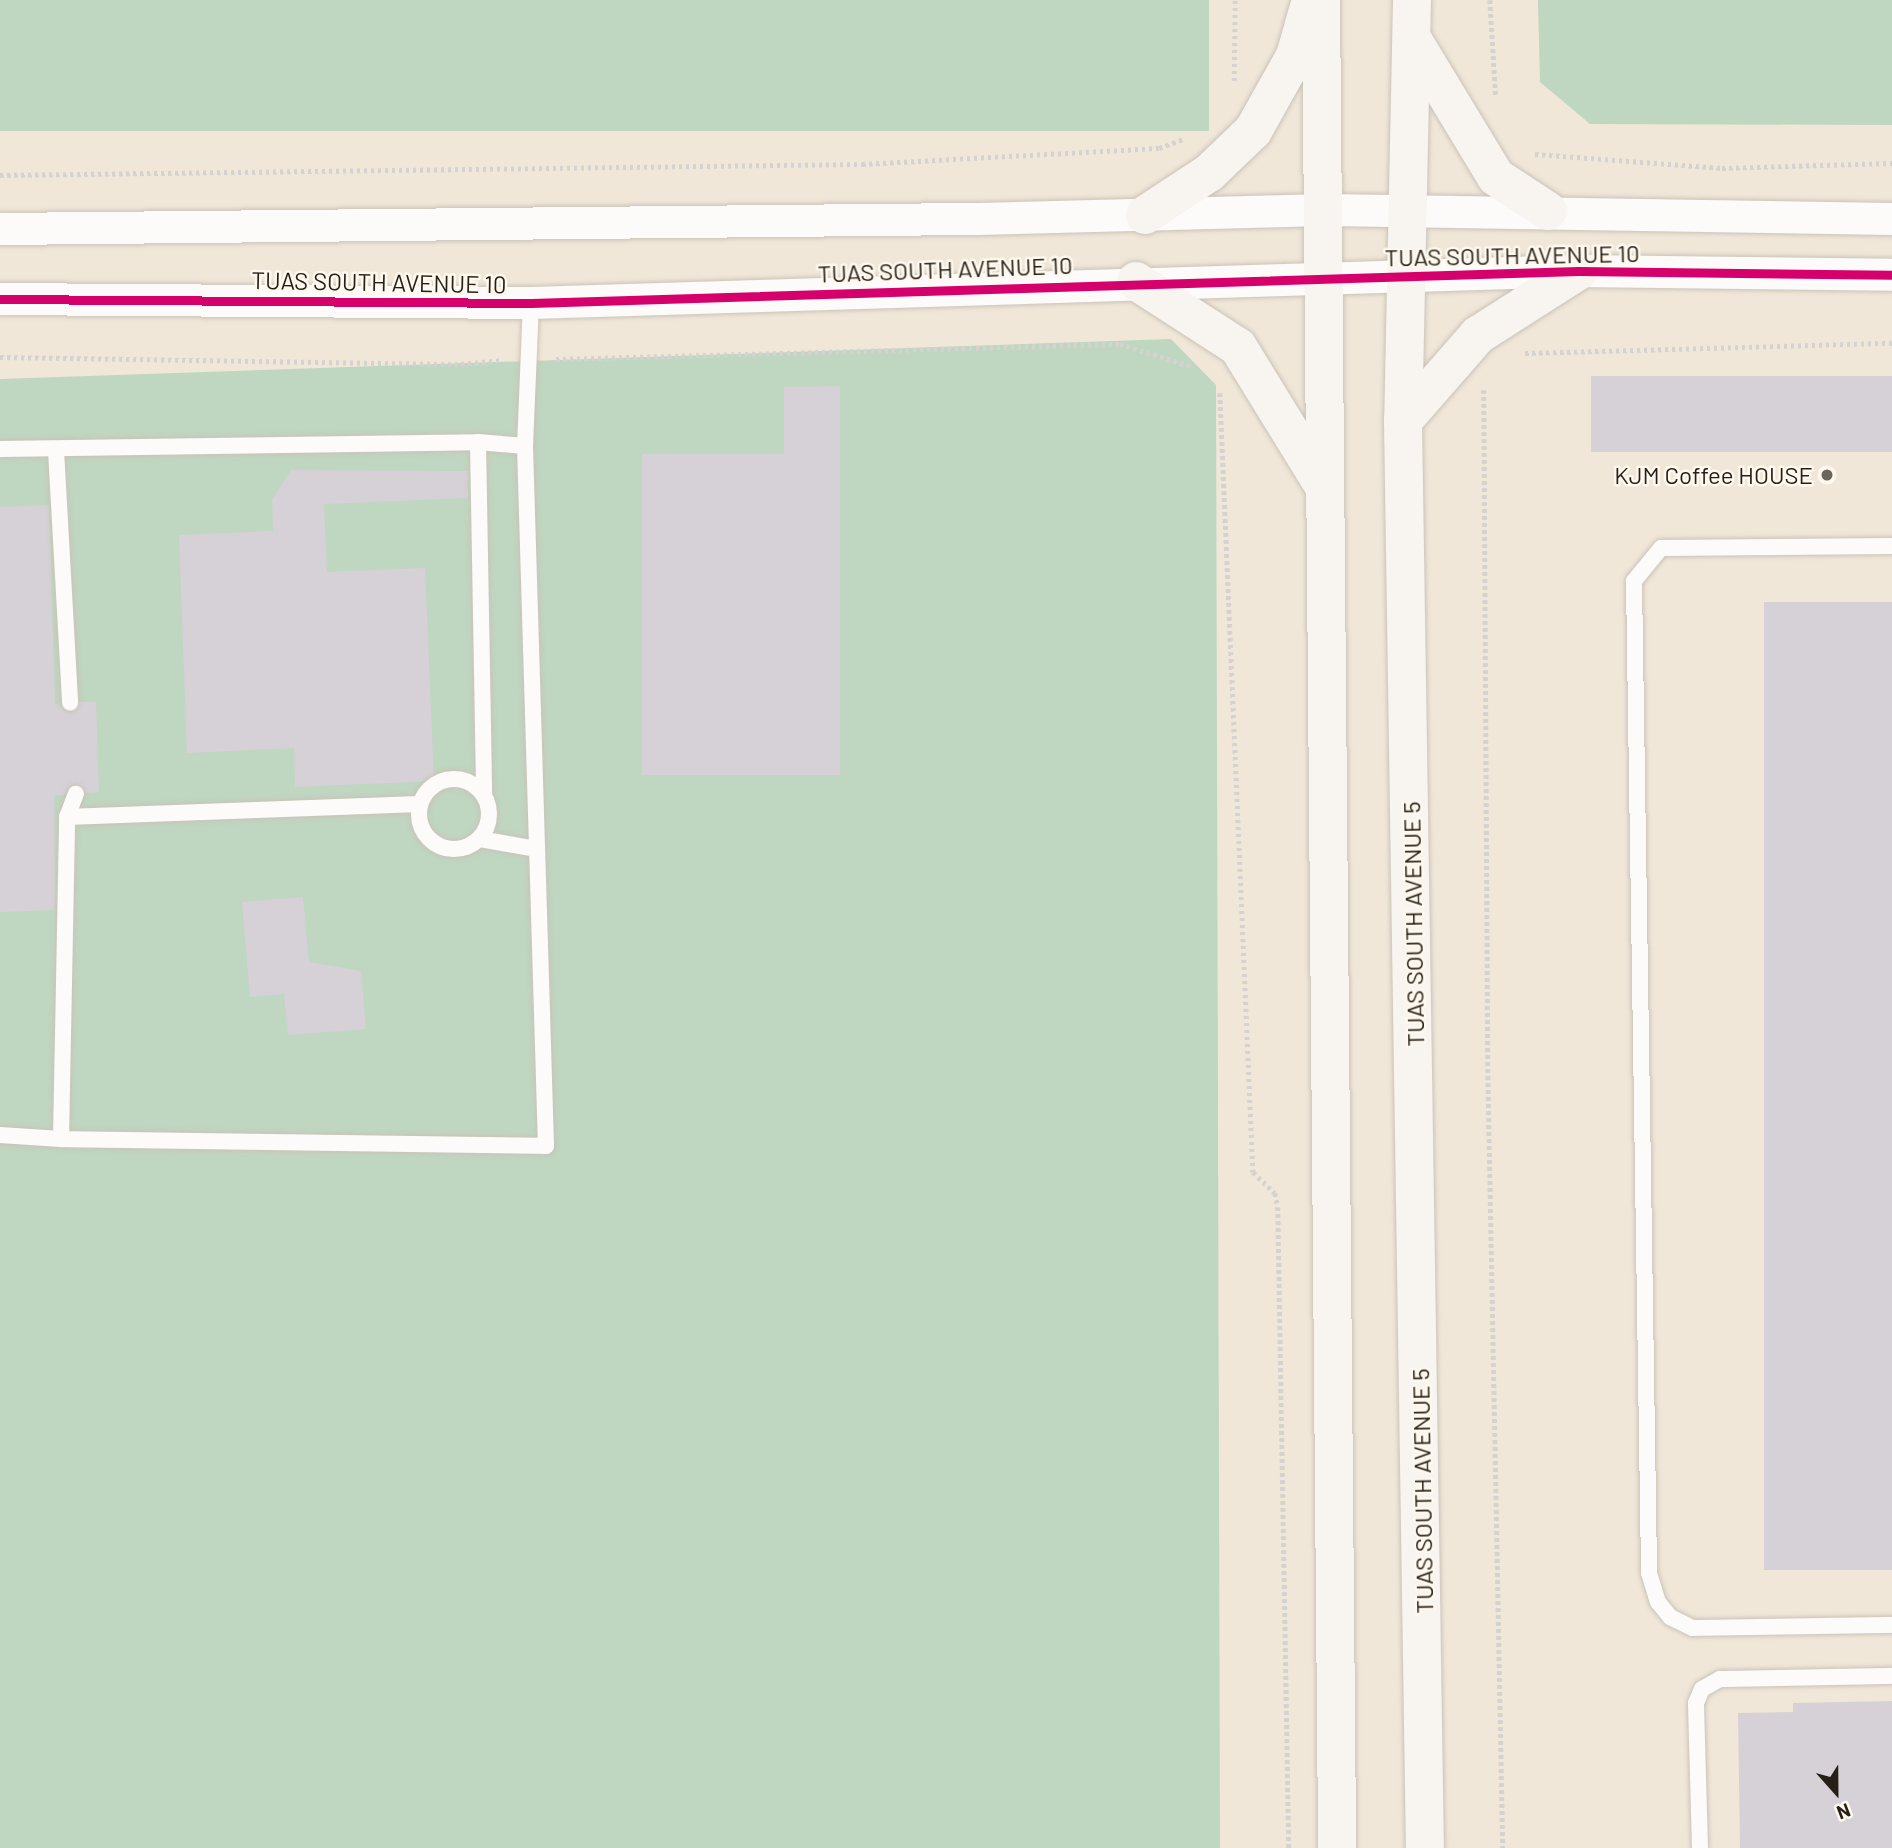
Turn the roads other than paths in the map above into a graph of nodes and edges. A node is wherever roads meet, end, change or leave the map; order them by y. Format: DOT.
graph roads {
  1 [pos="1311,0"];
  2 [pos="1321,0"];
  3 [pos="1412,0"];
  4 [pos="1412,38"];
  5 [pos="1326,210"];
  6 [pos="1548,211"];
  7 [pos="1412,212"];
  8 [pos="1145,215"];
  9 [pos="1892,219"];
  10 [pos="0,229"];
  11 [pos="1578,271"];
  12 [pos="1410,275"];
  13 [pos="1892,275"];
  14 [pos="1325,279"];
  15 [pos="1136,281"];
  16 [pos="0,299"];
  17 [pos="531,303"];
  18 [pos="1403,421"];
  19 [pos="478,442"];
  20 [pos="525,446"];
  21 [pos="0,449"];
  22 [pos="56,450"];
  23 [pos="1323,485"];
  24 [pos="1892,546"];
  25 [pos="70,703"];
  26 [pos="76,794"];
  27 [pos="484,794"];
  28 [pos="419,804"];
  29 [pos="67,817"];
  30 [pos="480,839"];
  31 [pos="537,849"];
  32 [pos="0,1135"];
  33 [pos="61,1139"];
  34 [pos="1892,1625"];
  35 [pos="1892,1676"];
  36 [pos="1337,1848"];
  37 [pos="1425,1848"];
  38 [pos="1700,1848"];
  1 -- 8 [label="main road"];
  2 -- 5 [label="main road"];
  3 -- 4 [label="main road, TUAS SOUTH AVENUE 5"];
  4 -- 6 [label="main road"];
  4 -- 7 [label="main road, TUAS SOUTH AVENUE 5"];
  5 -- 7 [label="street, TUAS SOUTH AVENUE 10"];
  5 -- 8 [label="street, TUAS SOUTH AVENUE 10"];
  5 -- 14 [label="main road"];
  6 -- 7 [label="street, TUAS SOUTH AVENUE 10"];
  6 -- 9 [label="street, TUAS SOUTH AVENUE 10"];
  7 -- 12 [label="main road, TUAS SOUTH AVENUE 5"];
  8 -- 10 [label="street, TUAS SOUTH AVENUE 10"];
  11 -- 12 [label="street, TUAS SOUTH AVENUE 10"];
  11 -- 13 [label="street, TUAS SOUTH AVENUE 10"];
  11 -- 18 [label="main road"];
  12 -- 14 [label="street, TUAS SOUTH AVENUE 10"];
  12 -- 18 [label="main road, TUAS SOUTH AVENUE 5"];
  14 -- 15 [label="street, TUAS SOUTH AVENUE 10"];
  14 -- 23 [label="main road"];
  15 -- 17 [label="street, TUAS SOUTH AVENUE 10"];
  15 -- 23 [label="main road"];
  16 -- 17 [label="street, TUAS SOUTH AVENUE 10"];
  17 -- 20 [label="lane"];
  18 -- 37 [label="main road, TUAS SOUTH AVENUE 5"];
  19 -- 20 [label="lane"];
  19 -- 22 [label="lane"];
  19 -- 27 [label="lane"];
  20 -- 31 [label="lane"];
  21 -- 22 [label="lane"];
  22 -- 25 [label="lane"];
  23 -- 36 [label="main road"];
  24 -- 34 [label="lane"];
  26 -- 29 [label="lane"];
  27 -- 28 [label="lane"];
  27 -- 30 [label="lane"];
  28 -- 29 [label="lane"];
  28 -- 30 [label="lane"];
  29 -- 33 [label="lane"];
  30 -- 31 [label="lane"];
  31 -- 33 [label="lane"];
  32 -- 33 [label="lane"];
  35 -- 38 [label="lane"];
}
